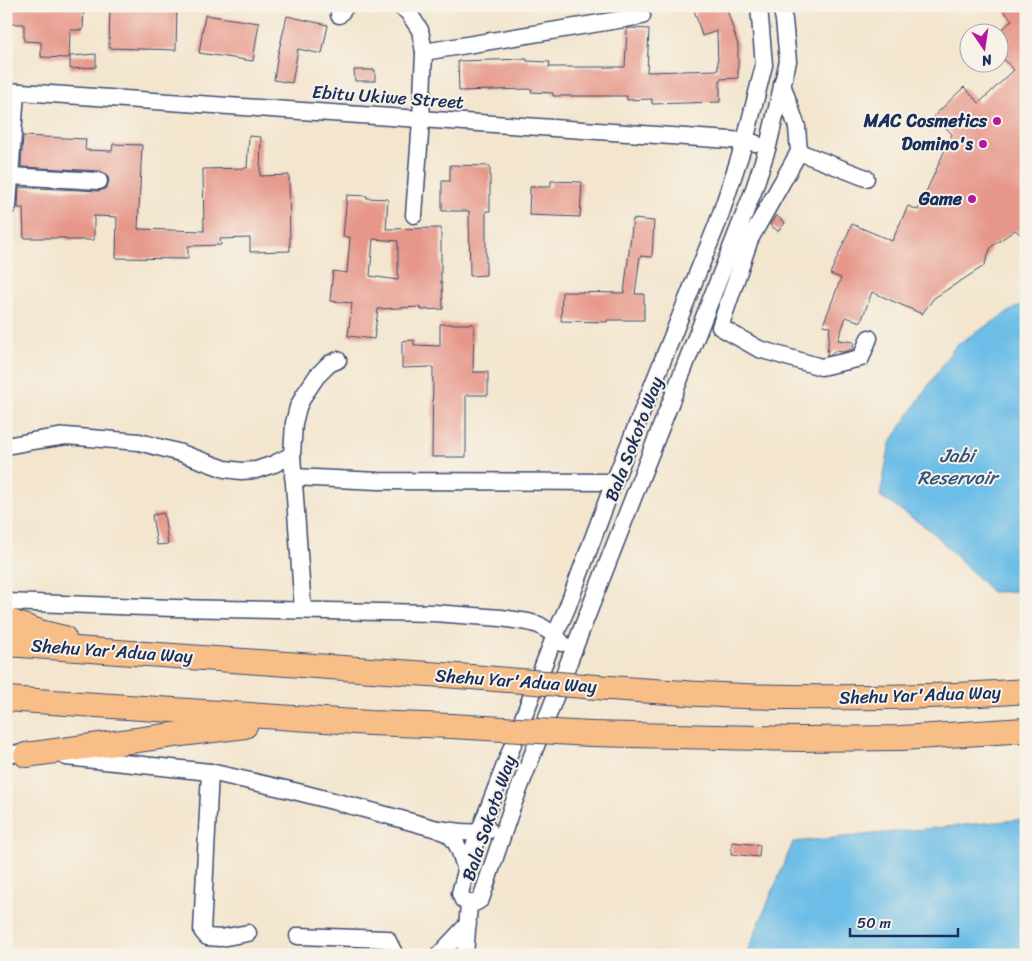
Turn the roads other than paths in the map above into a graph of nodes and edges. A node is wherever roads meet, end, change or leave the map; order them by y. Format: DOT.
graph roads {
  1 [pos="400,6"];
  2 [pos="759,6"];
  3 [pos="782,6"];
  4 [pos="642,16"];
  5 [pos="424,52"];
  6 [pos="782,84"];
  7 [pos="11,92"];
  8 [pos="421,120"];
  9 [pos="745,141"];
  10 [pos="768,146"];
  11 [pos="800,152"];
  12 [pos="10,176"];
  13 [pos="866,178"];
  14 [pos="99,181"];
  15 [pos="8,206"];
  16 [pos="414,215"];
  17 [pos="702,322"];
  18 [pos="720,327"];
  19 [pos="869,338"];
  20 [pos="338,360"];
  21 [pos="6,446"];
  22 [pos="292,455"];
  23 [pos="293,477"];
  24 [pos="614,482"];
  25 [pos="6,602"];
  26 [pos="567,608"];
  27 [pos="303,610"];
  28 [pos="6,620"];
  29 [pos="528,622"];
  30 [pos="555,635"];
  31 [pos="6,644"];
  32 [pos="206,658"];
  33 [pos="565,671"];
  34 [pos="1026,691"];
  35 [pos="6,699"];
  36 [pos="370,724"];
  37 [pos="1026,730"];
  38 [pos="16,754"];
  39 [pos="210,772"];
  40 [pos="512,806"];
  41 [pos="437,829"];
  42 [pos="480,832"];
  43 [pos="466,871"];
  44 [pos="469,904"];
  45 [pos="468,924"];
  46 [pos="248,933"];
  47 [pos="298,936"];
  48 [pos="395,955"];
  49 [pos="439,955"];
  50 [pos="465,955"];
  1 -- 5 [label="street"];
  2 -- 9 [label="street, Bala Sokoto Way"];
  3 -- 6 [label="street, Bala Sokoto Way"];
  4 -- 5 [label="street"];
  5 -- 8 [label="street"];
  6 -- 10 [label="street, Bala Sokoto Way"];
  6 -- 11 [label="street"];
  7 -- 8 [label="street, Ebitu Ukiwe Street"];
  7 -- 12 [label="street"];
  8 -- 9 [label="street, Ebitu Ukiwe Street"];
  8 -- 16 [label="street"];
  9 -- 10 [label="street, Ebitu Ukiwe Street"];
  9 -- 24 [label="street, Bala Sokoto Way"];
  10 -- 17 [label="street, Bala Sokoto Way"];
  11 -- 13 [label="street"];
  11 -- 18 [label="street"];
  12 -- 14 [label="street"];
  12 -- 15 [label="street"];
  17 -- 18 [label="street"];
  17 -- 33 [label="street, Bala Sokoto Way"];
  18 -- 19 [label="street"];
  20 -- 22 [label="street"];
  21 -- 22 [label="street"];
  22 -- 23 [label="street"];
  23 -- 24 [label="street"];
  23 -- 27 [label="street"];
  24 -- 26 [label="street, Bala Sokoto Way"];
  25 -- 27 [label="street"];
  26 -- 29 [label="street"];
  26 -- 30 [label="street, Bala Sokoto Way"];
  27 -- 29 [label="street"];
  28 -- 32 [label="highway"];
  29 -- 30 [label="street"];
  30 -- 33 [label="street"];
  30 -- 42 [label="street, Bala Sokoto Way"];
  31 -- 32 [label="highway, Shehu Yar'Adua Way"];
  32 -- 34 [label="highway, Shehu Yar'Adua Way, bridge"];
  33 -- 40 [label="street, Bala Sokoto Way"];
  35 -- 36 [label="highway"];
  36 -- 37 [label="highway, bridge"];
  36 -- 38 [label="highway"];
  38 -- 39 [label="street"];
  39 -- 41 [label="street"];
  39 -- 46 [label="street"];
  40 -- 42 [label="street"];
  40 -- 44 [label="street, Bala Sokoto Way"];
  41 -- 42 [label="street"];
  41 -- 43 [label="street"];
  42 -- 43 [label="street, Bala Sokoto Way"];
  43 -- 44 [label="street, Bala Sokoto Way"];
  44 -- 45 [label="street"];
  45 -- 49 [label="street"];
  45 -- 50 [label="street"];
  47 -- 48 [label="street"];
}
